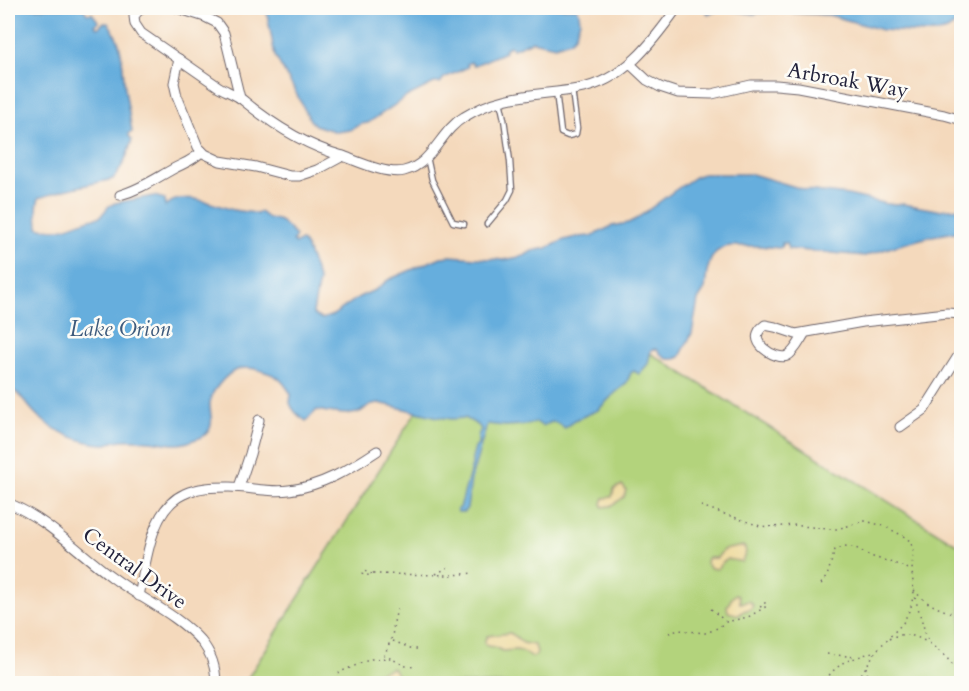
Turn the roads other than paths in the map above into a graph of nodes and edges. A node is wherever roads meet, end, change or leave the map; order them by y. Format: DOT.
graph roads {
  1 [pos="141,8"];
  2 [pos="177,8"];
  3 [pos="677,8"];
  4 [pos="179,59"];
  5 [pos="630,64"];
  6 [pos="572,90"];
  7 [pos="556,91"];
  8 [pos="240,98"];
  9 [pos="500,101"];
  10 [pos="962,120"];
  11 [pos="202,151"];
  12 [pos="343,156"];
  13 [pos="427,157"];
  14 [pos="120,195"];
  15 [pos="464,224"];
  16 [pos="487,224"];
  17 [pos="962,314"];
  18 [pos="805,333"];
  19 [pos="962,350"];
  20 [pos="259,420"];
  21 [pos="900,427"];
  22 [pos="377,451"];
  23 [pos="239,487"];
  24 [pos="8,503"];
  25 [pos="140,596"];
  26 [pos="216,684"];
  1 -- 4 [label="street"];
  2 -- 8 [label="street"];
  3 -- 5 [label="street"];
  4 -- 8 [label="street"];
  4 -- 11 [label="street"];
  5 -- 6 [label="street"];
  5 -- 10 [label="street, Arbroak Way"];
  6 -- 7 [label="street"];
  6 -- 7 [label="lane"];
  7 -- 9 [label="street"];
  8 -- 12 [label="street"];
  9 -- 13 [label="street"];
  9 -- 16 [label="lane"];
  11 -- 12 [label="street"];
  11 -- 14 [label="street"];
  12 -- 13 [label="street"];
  13 -- 15 [label="lane"];
  17 -- 18 [label="street"];
  18 -- 18 [label="street"];
  19 -- 21 [label="street"];
  20 -- 23 [label="street"];
  22 -- 23 [label="street"];
  23 -- 25 [label="street"];
  24 -- 25 [label="street, Central Drive"];
  25 -- 26 [label="street, Central Drive"];
}
